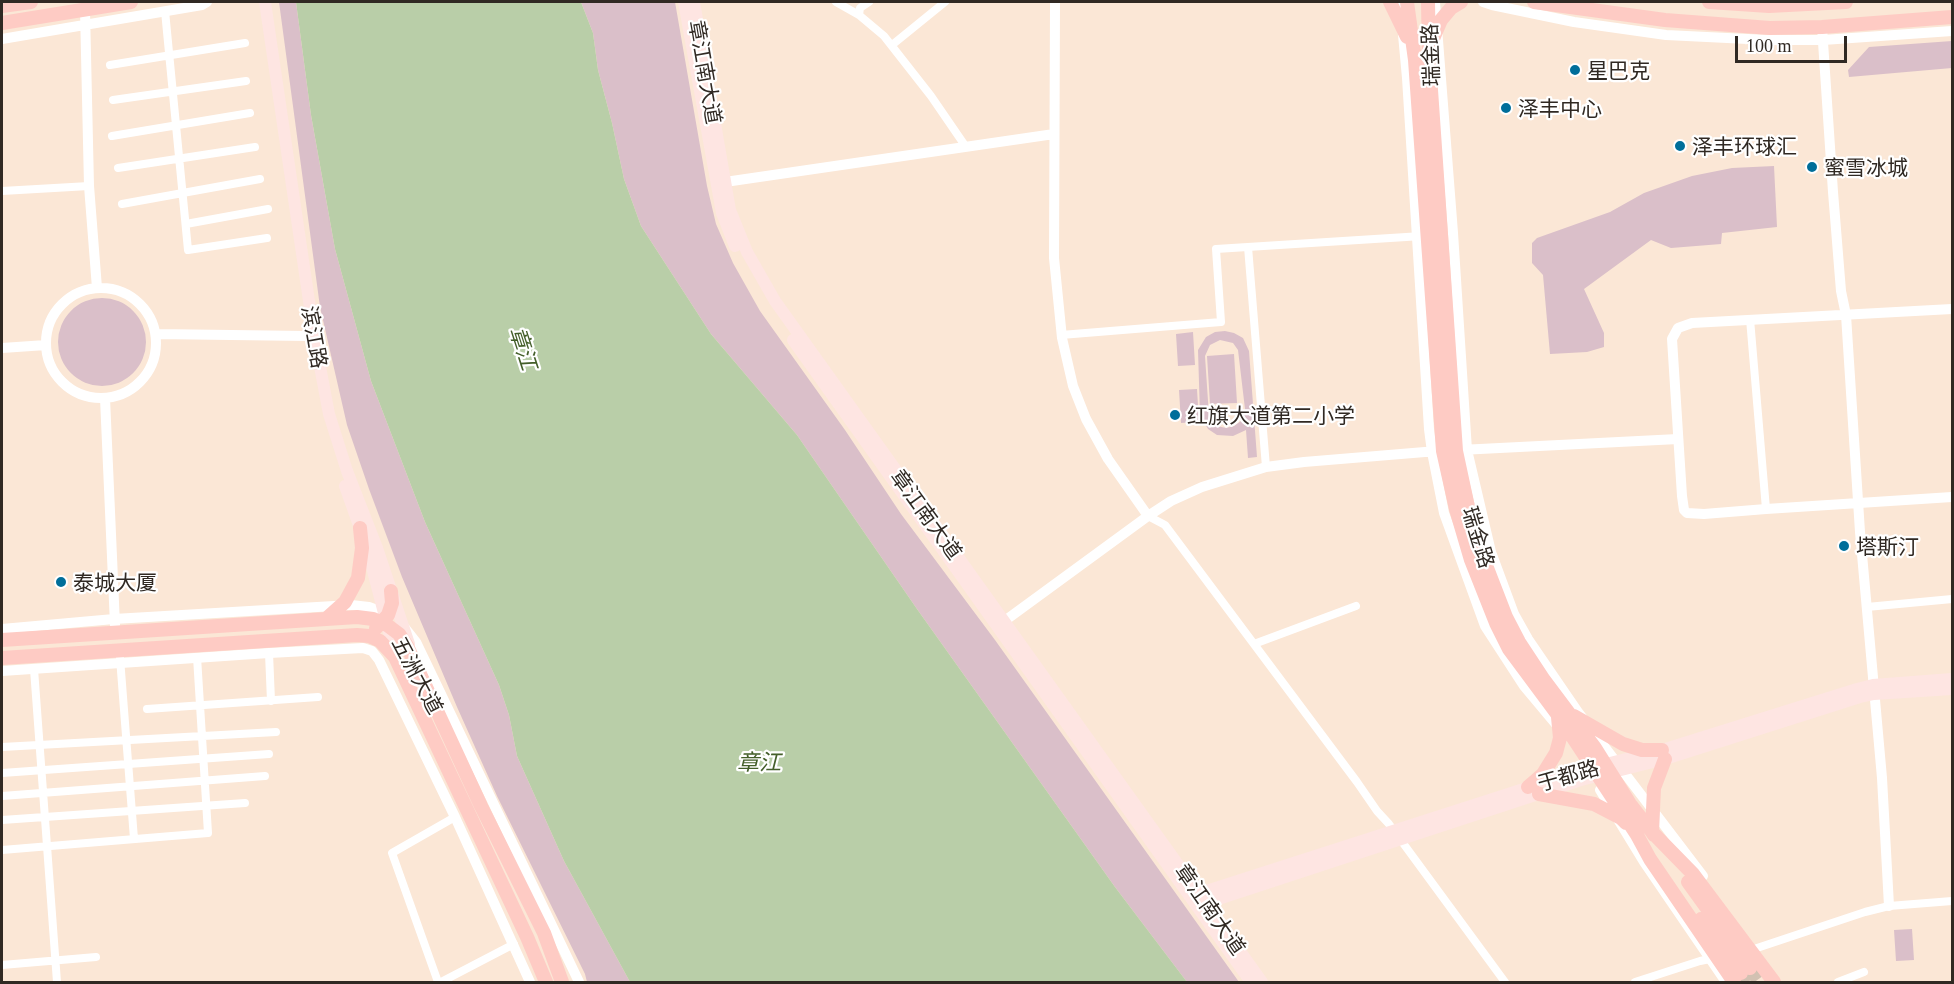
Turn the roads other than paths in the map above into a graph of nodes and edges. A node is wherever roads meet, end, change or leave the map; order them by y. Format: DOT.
graph roads {
  1 [pos="31,2"];
  2 [pos="131,2"];
  3 [pos="207,2"];
  4 [pos="259,2"];
  5 [pos="265,2"];
  6 [pos="684,2"];
  7 [pos="694,2"];
  8 [pos="836,2"];
  9 [pos="868,2"];
  10 [pos="945,2"];
  11 [pos="1055,2"];
  12 [pos="1390,2"];
  13 [pos="1400,2"];
  14 [pos="1407,2"];
  15 [pos="1428,2"];
  16 [pos="1435,2"];
  17 [pos="1461,2"];
  18 [pos="1484,2"];
  19 [pos="1534,2"];
  20 [pos="1709,2"];
  21 [pos="1821,2"];
  22 [pos="1846,2"];
  23 [pos="2,6"];
  24 [pos="85,10"];
  25 [pos="165,11"];
  26 [pos="860,15"];
  27 [pos="1953,17"];
  28 [pos="2,23"];
  29 [pos="1401,23"];
  30 [pos="86,26"];
  31 [pos="1436,28"];
  32 [pos="1953,31"];
  33 [pos="1822,34"];
  34 [pos="2,39"];
  35 [pos="245,44"];
  36 [pos="892,45"];
  37 [pos="170,56"];
  38 [pos="1422,60"];
  39 [pos="110,65"];
  40 [pos="246,81"];
  41 [pos="173,91"];
  42 [pos="113,100"];
  43 [pos="250,112"];
  44 [pos="176,125"];
  45 [pos="1054,134"];
  46 [pos="112,135"];
  47 [pos="255,147"];
  48 [pos="966,147"];
  49 [pos="180,159"];
  50 [pos="118,168"];
  51 [pos="260,179"];
  52 [pos="725,182"];
  53 [pos="89,186"];
  54 [pos="2,191"];
  55 [pos="183,193"];
  56 [pos="122,204"];
  57 [pos="268,209"];
  58 [pos="186,224"];
  59 [pos="1423,236"];
  60 [pos="267,238"];
  61 [pos="1248,247"];
  62 [pos="97,288"];
  63 [pos="1953,309"];
  64 [pos="1846,315"];
  65 [pos="1750,319"];
  66 [pos="156,334"];
  67 [pos="1061,335"];
  68 [pos="306,336"];
  69 [pos="46,345"];
  70 [pos="2,348"];
  71 [pos="105,398"];
  72 [pos="1678,439"];
  73 [pos="1449,451"];
  74 [pos="1266,468"];
  75 [pos="1953,497"];
  76 [pos="1859,503"];
  77 [pos="1766,509"];
  78 [pos="1148,516"];
  79 [pos="360,528"];
  80 [pos="391,591"];
  81 [pos="1953,599"];
  82 [pos="341,605"];
  83 [pos="1356,606"];
  84 [pos="1867,607"];
  85 [pos="326,619"];
  86 [pos="391,624"];
  87 [pos="1000,624"];
  88 [pos="115,626"];
  89 [pos="2,629"];
  90 [pos="2,640"];
  91 [pos="360,641"];
  92 [pos="1254,644"];
  93 [pos="268,653"];
  94 [pos="119,656"];
  95 [pos="197,657"];
  96 [pos="2,658"];
  97 [pos="34,669"];
  98 [pos="2,671"];
  99 [pos="1953,679"];
  100 [pos="1953,689"];
  101 [pos="1874,690"];
  102 [pos="318,697"];
  103 [pos="271,701"];
  104 [pos="200,705"];
  105 [pos="147,709"];
  106 [pos="1563,719"];
  107 [pos="1590,725"];
  108 [pos="276,732"];
  109 [pos="202,736"];
  110 [pos="126,740"];
  111 [pos="39,745"];
  112 [pos="2,747"];
  113 [pos="269,754"];
  114 [pos="1664,755"];
  115 [pos="203,759"];
  116 [pos="128,764"];
  117 [pos="1603,770"];
  118 [pos="41,771"];
  119 [pos="2,773"];
  120 [pos="265,776"];
  121 [pos="204,781"];
  122 [pos="129,786"];
  123 [pos="1534,791"];
  124 [pos="43,793"];
  125 [pos="2,796"];
  126 [pos="245,803"];
  127 [pos="206,806"];
  128 [pos="131,811"];
  129 [pos="1653,812"];
  130 [pos="1614,814"];
  131 [pos="45,817"];
  132 [pos="455,817"];
  133 [pos="2,820"];
  134 [pos="1652,832"];
  135 [pos="1637,835"];
  136 [pos="1397,836"];
  137 [pos="134,839"];
  138 [pos="47,846"];
  139 [pos="2,850"];
  140 [pos="1198,900"];
  141 [pos="1953,901"];
  142 [pos="1889,906"];
  143 [pos="514,944"];
  144 [pos="1754,949"];
  145 [pos="96,957"];
  146 [pos="1713,958"];
  147 [pos="55,960"];
  148 [pos="2,965"];
  149 [pos="1864,972"];
  150 [pos="1742,974"];
  151 [pos="57,982"];
  152 [pos="440,982"];
  153 [pos="530,982"];
  154 [pos="546,982"];
  155 [pos="562,982"];
  156 [pos="579,982"];
  157 [pos="1251,982"];
  158 [pos="1262,982"];
  159 [pos="1505,982"];
  160 [pos="1635,982"];
  161 [pos="1726,982"];
  162 [pos="1774,982"];
  163 [pos="1782,982"];
  164 [pos="1838,982"];
  1 -- 23 [label="main road"];
  2 -- 24 [label="main road"];
  3 -- 25 [label="street"];
  4 -- 68 [label="main road, 滨江路"];
  5 -- 80 [label="main road, 滨江路"];
  6 -- 87 [label="main road, 章江南大道"];
  7 -- 52 [label="main road, 章江南大道"];
  8 -- 26 [label="street"];
  9 -- 26 [label="street"];
  10 -- 36 [label="street"];
  11 -- 45 [label="street"];
  12 -- 29 [label="main road"];
  13 -- 29 [label="street"];
  14 -- 38 [label="main road, 瑞金路"];
  15 -- 38 [label="main road, 瑞金路"];
  16 -- 31 [label="street"];
  17 -- 31 [label="main road"];
  18 -- 33 [label="street"];
  19 -- 33 [label="main road"];
  20 -- 21 [label="main road"];
  21 -- 22 [label="main road"];
  24 -- 28 [label="main road"];
  24 -- 30 [label="street"];
  25 -- 30 [label="street"];
  25 -- 37 [label="street"];
  26 -- 36 [label="street"];
  27 -- 33 [label="main road"];
  29 -- 38 [label="main road"];
  29 -- 59 [label="street"];
  30 -- 34 [label="street"];
  30 -- 53 [label="street"];
  31 -- 38 [label="main road"];
  31 -- 73 [label="street"];
  32 -- 33 [label="street"];
  33 -- 64 [label="street"];
  35 -- 37 [label="street"];
  36 -- 48 [label="street"];
  37 -- 39 [label="street"];
  37 -- 41 [label="street"];
  38 -- 59 [label="main road, 瑞金路"];
  38 -- 73 [label="main road, 瑞金路"];
  40 -- 41 [label="street"];
  41 -- 42 [label="street"];
  41 -- 44 [label="street"];
  43 -- 44 [label="street"];
  44 -- 46 [label="street"];
  44 -- 49 [label="street"];
  45 -- 48 [label="street"];
  45 -- 67 [label="street"];
  47 -- 49 [label="street"];
  48 -- 52 [label="street"];
  49 -- 50 [label="street"];
  49 -- 55 [label="street"];
  51 -- 55 [label="street"];
  52 -- 87 [label="main road, 章江南大道"];
  53 -- 54 [label="street"];
  53 -- 62 [label="street"];
  55 -- 56 [label="street"];
  55 -- 58 [label="street"];
  57 -- 58 [label="street"];
  58 -- 60 [label="street"];
  59 -- 61 [label="street"];
  59 -- 73 [label="main road, 瑞金路"];
  61 -- 67 [label="street"];
  61 -- 74 [label="street"];
  62 -- 66 [label="street"];
  62 -- 69 [label="street"];
  63 -- 64 [label="street"];
  64 -- 65 [label="street"];
  64 -- 76 [label="street"];
  65 -- 72 [label="street"];
  65 -- 77 [label="street"];
  66 -- 68 [label="street"];
  66 -- 71 [label="street"];
  67 -- 78 [label="street"];
  68 -- 79 [label="main road, 滨江路"];
  69 -- 70 [label="street"];
  69 -- 71 [label="street"];
  71 -- 88 [label="street"];
  72 -- 73 [label="street"];
  72 -- 77 [label="street"];
  73 -- 74 [label="street"];
  73 -- 106 [label="main road, 瑞金路"];
  73 -- 107 [label="street"];
  74 -- 78 [label="street"];
  75 -- 76 [label="street"];
  76 -- 77 [label="street"];
  76 -- 84 [label="street"];
  78 -- 87 [label="street"];
  78 -- 92 [label="street"];
  79 -- 82 [label="main road"];
  79 -- 86 [label="main road, 滨江路"];
  80 -- 86 [label="main road"];
  81 -- 84 [label="street"];
  82 -- 85 [label="main road"];
  82 -- 86 [label="street"];
  82 -- 88 [label="street"];
  83 -- 92 [label="street"];
  84 -- 101 [label="street"];
  85 -- 86 [label="main road, 五洲大道"];
  85 -- 88 [label="main road, 五洲大道"];
  86 -- 91 [label="main road, 五洲大道"];
  86 -- 154 [label="main road, 五洲大道"];
  86 -- 155 [label="main road, 五洲大道"];
  86 -- 156 [label="street"];
  87 -- 140 [label="main road, 章江南大道"];
  88 -- 89 [label="street"];
  88 -- 90 [label="main road, 五洲大道"];
  91 -- 93 [label="street"];
  91 -- 94 [label="main road, 五洲大道"];
  91 -- 132 [label="street"];
  92 -- 136 [label="street"];
  93 -- 95 [label="street"];
  93 -- 103 [label="street"];
  94 -- 95 [label="street"];
  94 -- 96 [label="main road, 五洲大道"];
  94 -- 97 [label="street"];
  94 -- 110 [label="street"];
  95 -- 104 [label="street"];
  97 -- 98 [label="street"];
  97 -- 111 [label="street"];
  99 -- 101 [label="main road, 于都路"];
  100 -- 101 [label="main road, 于都路"];
  101 -- 114 [label="main road, 于都路"];
  101 -- 142 [label="street"];
  102 -- 103 [label="street"];
  103 -- 104 [label="street"];
  104 -- 105 [label="street"];
  104 -- 109 [label="street"];
  106 -- 107 [label="main road"];
  106 -- 117 [label="main road, 瑞金路"];
  106 -- 123 [label="main road"];
  107 -- 114 [label="main road"];
  107 -- 117 [label="street"];
  108 -- 109 [label="street"];
  109 -- 110 [label="street"];
  109 -- 115 [label="street"];
  110 -- 111 [label="street"];
  110 -- 116 [label="street"];
  111 -- 112 [label="street"];
  111 -- 118 [label="street"];
  113 -- 115 [label="street"];
  114 -- 117 [label="main road, 于都路"];
  114 -- 129 [label="main road"];
  115 -- 116 [label="street"];
  115 -- 121 [label="street"];
  116 -- 118 [label="street"];
  116 -- 122 [label="street"];
  117 -- 123 [label="main road, 于都路"];
  117 -- 129 [label="street"];
  117 -- 130 [label="street"];
  117 -- 134 [label="main road, 瑞金路"];
  117 -- 135 [label="main road, 瑞金路"];
  118 -- 119 [label="street"];
  118 -- 124 [label="street"];
  120 -- 121 [label="street"];
  121 -- 122 [label="street"];
  121 -- 127 [label="street"];
  122 -- 124 [label="street"];
  122 -- 128 [label="street"];
  123 -- 130 [label="main road"];
  123 -- 136 [label="main road, 于都路"];
  124 -- 125 [label="street"];
  124 -- 131 [label="street"];
  126 -- 127 [label="street"];
  127 -- 128 [label="street"];
  127 -- 137 [label="street"];
  128 -- 131 [label="street"];
  128 -- 137 [label="street"];
  129 -- 134 [label="main road"];
  129 -- 144 [label="street"];
  130 -- 135 [label="main road"];
  130 -- 146 [label="street"];
  131 -- 133 [label="street"];
  131 -- 138 [label="street"];
  132 -- 143 [label="street"];
  132 -- 152 [label="street"];
  134 -- 144 [label="main road, 瑞金路"];
  134 -- 150 [label="main road"];
  135 -- 146 [label="main road, 瑞金路"];
  135 -- 150 [label="main road"];
  136 -- 140 [label="main road, 于都路"];
  136 -- 159 [label="street"];
  137 -- 138 [label="street"];
  138 -- 139 [label="street"];
  138 -- 147 [label="street"];
  140 -- 157 [label="main road, 章江南大道"];
  140 -- 158 [label="main road, 章江南大道"];
  141 -- 142 [label="street"];
  142 -- 144 [label="street"];
  143 -- 152 [label="street"];
  143 -- 153 [label="street"];
  144 -- 162 [label="main road, 瑞金路"];
  144 -- 163 [label="street"];
  145 -- 147 [label="street"];
  146 -- 150 [label="main road, 瑞金路"];
  146 -- 160 [label="street"];
  146 -- 161 [label="street"];
  147 -- 148 [label="street"];
  147 -- 151 [label="street"];
  149 -- 164 [label="street"];
}
